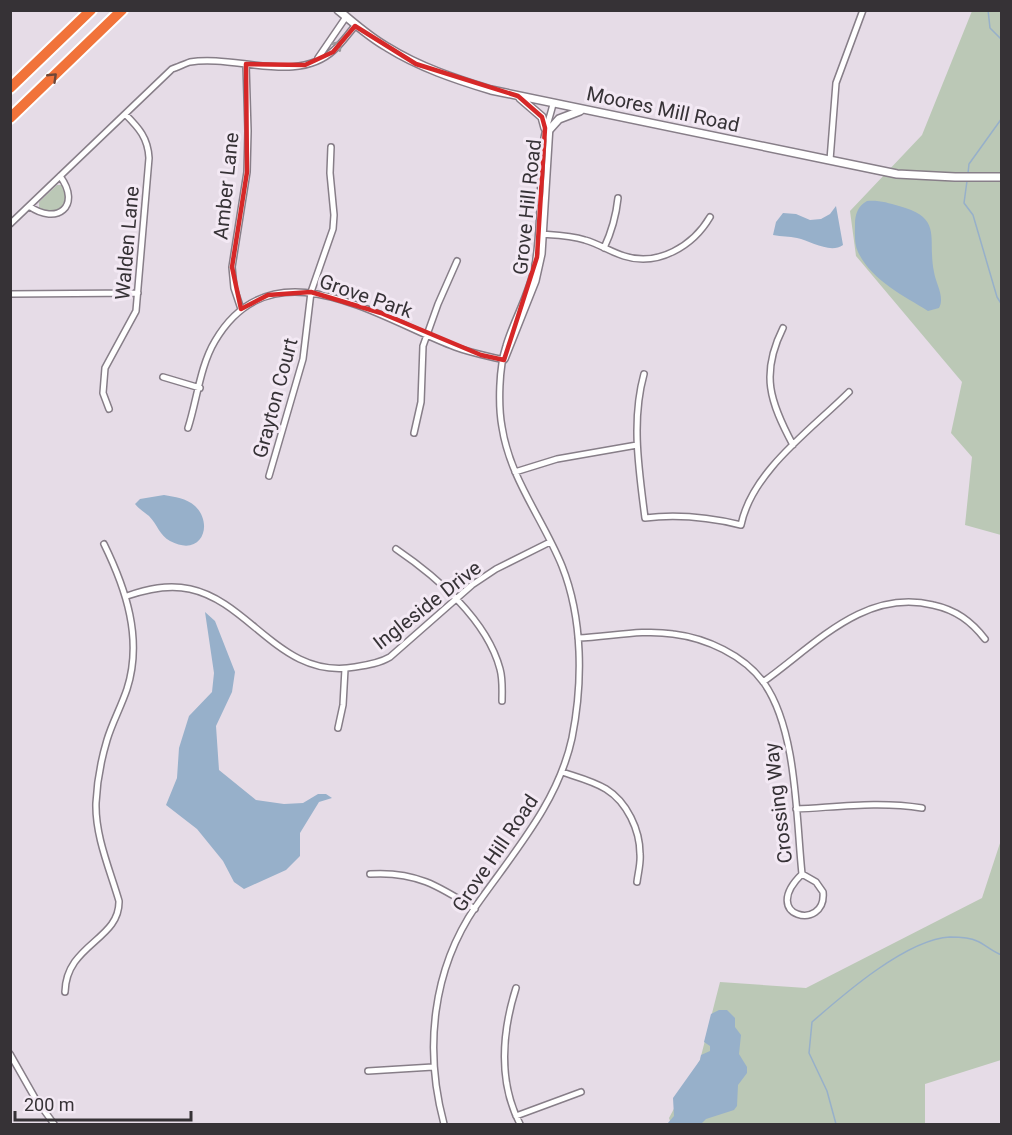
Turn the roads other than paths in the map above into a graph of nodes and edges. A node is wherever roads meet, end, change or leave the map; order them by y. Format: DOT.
graph roads {
  1 [pos="91,10"];
  2 [pos="122,10"];
  3 [pos="338,10"];
  4 [pos="863,10"];
  5 [pos="346,17"];
  6 [pos="355,26"];
  7 [pos="318,60"];
  8 [pos="246,64"];
  9 [pos="10,88"];
  10 [pos="519,96"];
  11 [pos="553,104"];
  12 [pos="583,110"];
  13 [pos="125,114"];
  14 [pos="10,118"];
  15 [pos="548,127"];
  16 [pos="331,147"];
  17 [pos="830,160"];
  18 [pos="60,176"];
  19 [pos="1002,177"];
  20 [pos="618,198"];
  21 [pos="29,206"];
  22 [pos="710,217"];
  23 [pos="10,224"];
  24 [pos="540,235"];
  25 [pos="604,248"];
  26 [pos="457,261"];
  27 [pos="311,292"];
  28 [pos="138,293"];
  29 [pos="10,294"];
  30 [pos="242,309"];
  31 [pos="783,328"];
  32 [pos="426,334"];
  33 [pos="504,360"];
  34 [pos="644,374"];
  35 [pos="163,377"];
  36 [pos="200,388"];
  37 [pos="849,392"];
  38 [pos="109,409"];
  39 [pos="188,428"];
  40 [pos="414,433"];
  41 [pos="637,444"];
  42 [pos="793,445"];
  43 [pos="514,472"];
  44 [pos="269,476"];
  45 [pos="550,542"];
  46 [pos="104,544"];
  47 [pos="396,549"];
  48 [pos="126,596"];
  49 [pos="455,600"];
  50 [pos="578,638"];
  51 [pos="985,639"];
  52 [pos="345,669"];
  53 [pos="763,682"];
  54 [pos="502,701"];
  55 [pos="338,728"];
  56 [pos="562,772"];
  57 [pos="922,808"];
  58 [pos="796,809"];
  59 [pos="370,874"];
  60 [pos="802,874"];
  61 [pos="637,882"];
  62 [pos="475,909"];
  63 [pos="516,988"];
  64 [pos="65,992"];
  65 [pos="10,1054"];
  66 [pos="433,1067"];
  67 [pos="368,1071"];
  68 [pos="581,1092"];
  69 [pos="516,1116"];
  70 [pos="54,1125"];
  71 [pos="444,1125"];
  72 [pos="520,1125"];
  1 -- 9 [label="highway"];
  14 -- 2 [label="highway, one-way"];
  3 -- 5 [label="street, Moores Mill Road"];
  4 -- 17 [label="street"];
  5 -- 6 [label="street, Moores Mill Road"];
  5 -- 7 [label="street"];
  7 -- 6 [label="street, one-way"];
  6 -- 10 [label="street, Moores Mill Road"];
  7 -- 8 [label="street"];
  8 -- 13 [label="street"];
  8 -- 30 [label="street, Amber Lane"];
  10 -- 11 [label="street, Moores Mill Road"];
  10 -- 15 [label="street"];
  11 -- 12 [label="street, Moores Mill Road"];
  11 -- 15 [label="street, Grove Hill Road"];
  12 -- 15 [label="street"];
  12 -- 17 [label="street, Moores Mill Road"];
  13 -- 18 [label="street"];
  13 -- 28 [label="street, Walden Lane"];
  15 -- 24 [label="street, Grove Hill Road"];
  16 -- 27 [label="street, Grayton Court"];
  17 -- 19 [label="street, Moores Mill Road"];
  18 -- 21 [label="street"];
  18 -- 21 [label="street"];
  20 -- 25 [label="street"];
  21 -- 23 [label="street"];
  22 -- 25 [label="street"];
  24 -- 25 [label="street"];
  24 -- 33 [label="street, Grove Hill Road"];
  26 -- 32 [label="street"];
  27 -- 30 [label="street, Grove Park"];
  27 -- 32 [label="street, Grove Park"];
  27 -- 44 [label="street, Grayton Court"];
  28 -- 29 [label="street"];
  28 -- 38 [label="street, Walden Lane"];
  30 -- 36 [label="street, Grove Park"];
  31 -- 42 [label="street"];
  32 -- 33 [label="street, Grove Park"];
  32 -- 40 [label="street"];
  33 -- 43 [label="street, Grove Hill Road"];
  34 -- 41 [label="street"];
  35 -- 36 [label="street"];
  36 -- 39 [label="street, Grove Park"];
  37 -- 42 [label="street"];
  41 -- 42 [label="street"];
  41 -- 43 [label="street"];
  43 -- 45 [label="street, Grove Hill Road"];
  45 -- 49 [label="street, Ingleside Drive"];
  45 -- 50 [label="street, Grove Hill Road"];
  46 -- 48 [label="street"];
  47 -- 49 [label="street"];
  48 -- 52 [label="street, Ingleside Drive"];
  48 -- 64 [label="street"];
  49 -- 52 [label="street, Ingleside Drive"];
  49 -- 54 [label="street"];
  50 -- 53 [label="street, Crossing Way"];
  50 -- 56 [label="street, Grove Hill Road"];
  51 -- 53 [label="street"];
  52 -- 55 [label="street"];
  53 -- 58 [label="street, Crossing Way"];
  56 -- 61 [label="street"];
  56 -- 62 [label="street, Grove Hill Road"];
  57 -- 58 [label="street"];
  58 -- 60 [label="street, Crossing Way"];
  59 -- 62 [label="street"];
  60 -- 60 [label="street, Crossing Way"];
  62 -- 66 [label="street, Grove Hill Road"];
  63 -- 69 [label="street"];
  65 -- 70 [label="street"];
  66 -- 67 [label="street"];
  66 -- 71 [label="street, Grove Hill Road"];
  68 -- 69 [label="street"];
  69 -- 72 [label="street"];
}
